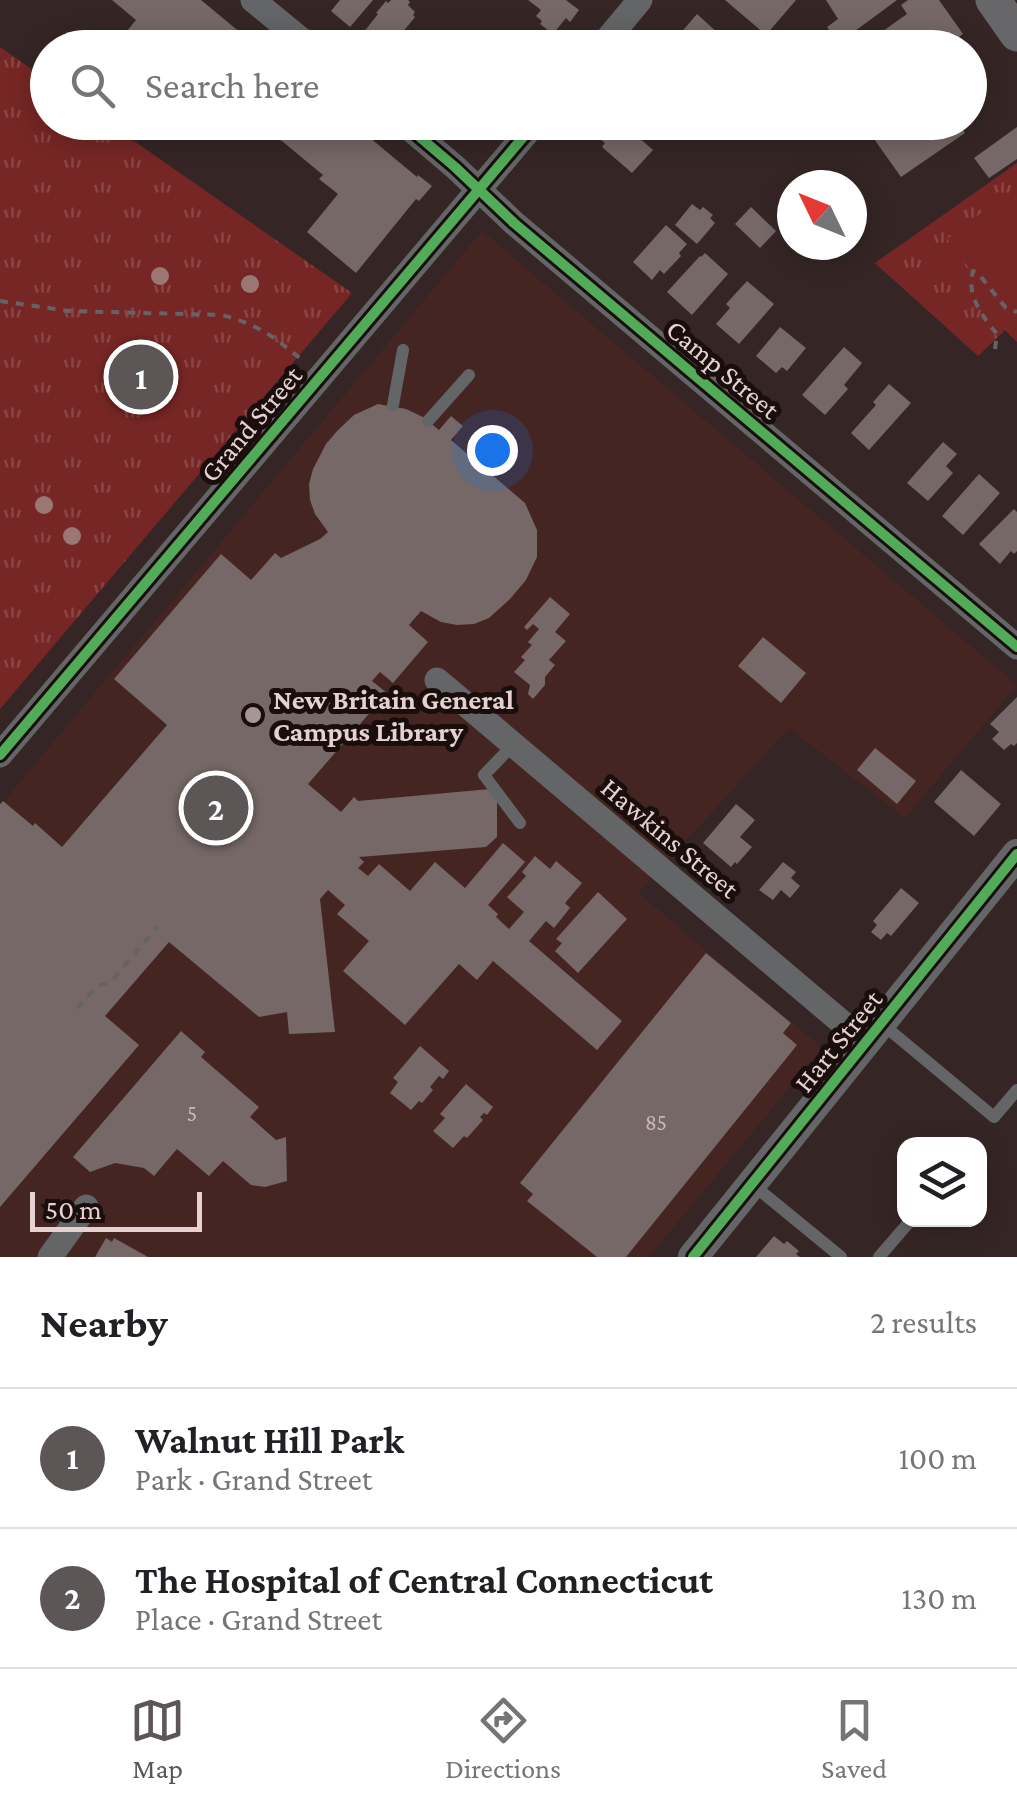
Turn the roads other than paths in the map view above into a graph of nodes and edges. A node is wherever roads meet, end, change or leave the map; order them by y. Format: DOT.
graph roads {
  1 [pos="253,0"];
  2 [pos="640,0"];
  3 [pos="993,0"];
  4 [pos="289,30"];
  5 [pos="615,30"];
  6 [pos="1017,34"];
  7 [pos="422,140"];
  8 [pos="521,140"];
  9 [pos="479,190"];
  10 [pos="403,350"];
  11 [pos="469,375"];
  12 [pos="393,405"];
  13 [pos="428,420"];
  14 [pos="1017,647"];
  15 [pos="437,680"];
  16 [pos="513,745"];
  17 [pos="0,755"];
  18 [pos="520,823"];
  19 [pos="1017,854"];
  20 [pos="873,1033"];
  21 [pos="1017,1090"];
  22 [pos="752,1184"];
  23 [pos="86,1207"];
  24 [pos="905,1227"];
  25 [pos="50,1257"];
  26 [pos="693,1257"];
  27 [pos="841,1257"];
  28 [pos="879,1257"];
  1 -- 4 [label="street"];
  2 -- 5 [label="street"];
  3 -- 6 [label="main road"];
  7 -- 9 [label="street, Camp Street"];
  8 -- 9 [label="street, Grand Street"];
  9 -- 14 [label="street, Camp Street"];
  9 -- 17 [label="street, Grand Street"];
  10 -- 12 [label="lane"];
  11 -- 13 [label="lane"];
  15 -- 16 [label="street, Hawkins Street"];
  16 -- 18 [label="lane"];
  16 -- 20 [label="street, Hawkins Street"];
  19 -- 20 [label="street, Hart Street"];
  20 -- 21 [label="lane"];
  20 -- 22 [label="street, Hart Street"];
  22 -- 26 [label="street, Hart Street"];
  22 -- 27 [label="lane"];
  23 -- 25 [label="street"];
  24 -- 28 [label="lane"];
}
